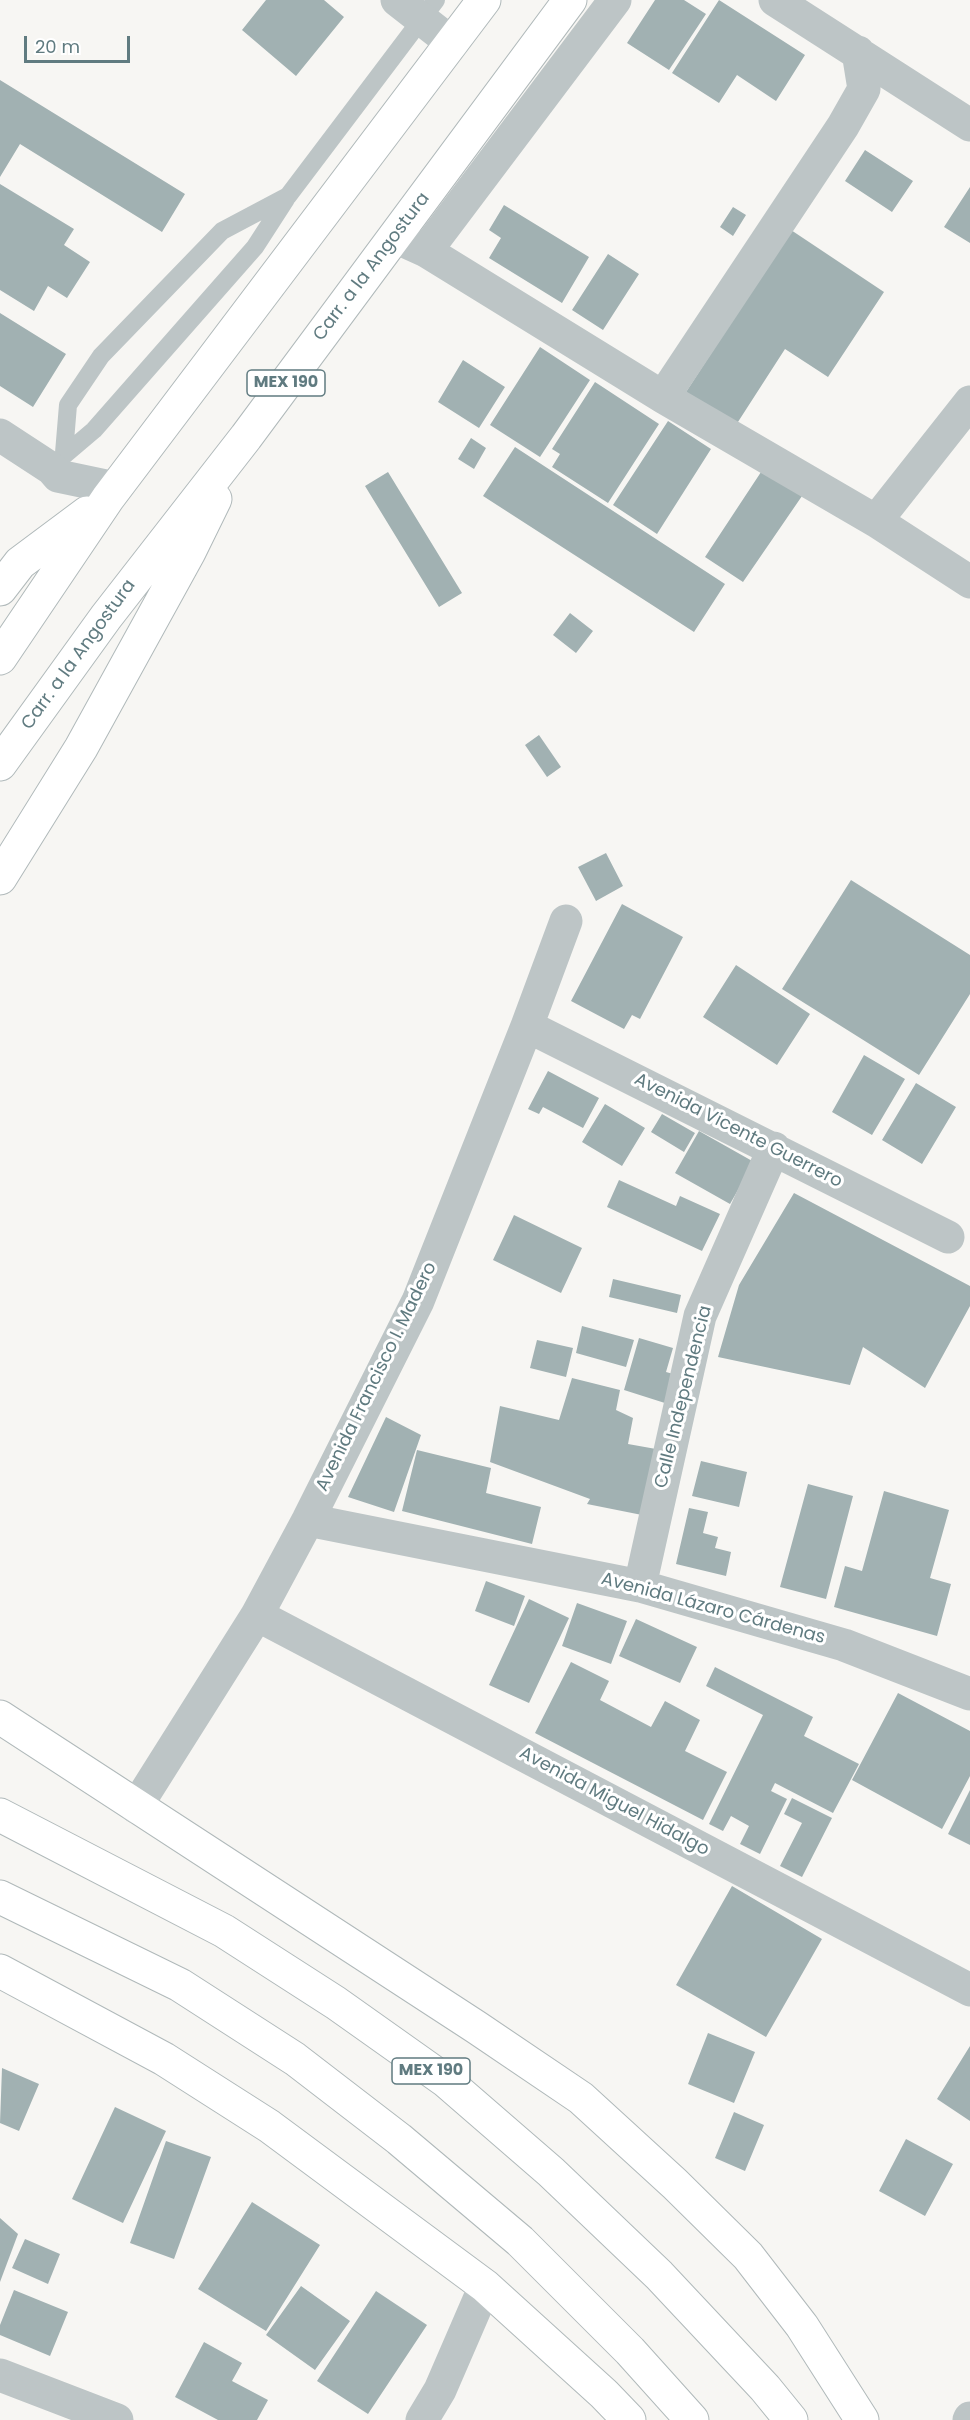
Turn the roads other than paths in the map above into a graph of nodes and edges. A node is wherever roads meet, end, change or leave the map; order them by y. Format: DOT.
graph roads {
  1 [pos="397,0"];
  2 [pos="484,0"];
  3 [pos="570,0"];
  4 [pos="615,0"];
  5 [pos="775,0"];
  6 [pos="429,9"];
  7 [pos="452,43"];
  8 [pos="858,52"];
  9 [pos="970,125"];
  10 [pos="288,196"];
  11 [pos="395,237"];
  12 [pos="426,251"];
  13 [pos="663,397"];
  14 [pos="970,402"];
  15 [pos="0,435"];
  16 [pos="246,437"];
  17 [pos="58,461"];
  18 [pos="111,493"];
  19 [pos="876,521"];
  20 [pos="970,582"];
  21 [pos="0,588"];
  22 [pos="0,658"];
  23 [pos="0,764"];
  24 [pos="0,878"];
  25 [pos="566,921"];
  26 [pos="527,1026"];
  27 [pos="774,1148"];
  28 [pos="948,1237"];
  29 [pos="308,1520"];
  30 [pos="640,1586"];
  31 [pos="257,1615"];
  32 [pos="970,1694"];
  33 [pos="0,1717"];
  34 [pos="136,1807"];
  35 [pos="0,1815"];
  36 [pos="0,1897"];
  37 [pos="0,1971"];
  38 [pos="970,1990"];
  39 [pos="485,2286"];
  40 [pos="0,2375"];
  41 [pos="117,2420"];
  42 [pos="422,2420"];
  43 [pos="629,2420"];
  44 [pos="692,2420"];
  45 [pos="791,2420"];
  46 [pos="862,2420"];
  1 -- 6 [label="street"];
  2 -- 7 [label="main road"];
  3 -- 11 [label="main road, Carr. a la Angostura / MEX 190"];
  4 -- 12 [label="street"];
  5 -- 8 [label="street"];
  6 -- 7 [label="street"];
  6 -- 10 [label="lane"];
  7 -- 18 [label="main road"];
  8 -- 9 [label="street"];
  8 -- 13 [label="street"];
  10 -- 17 [label="lane"];
  10 -- 17 [label="lane"];
  11 -- 12 [label="street"];
  11 -- 16 [label="main road, Carr. a la Angostura / MEX 190"];
  12 -- 13 [label="street"];
  13 -- 19 [label="street"];
  14 -- 19 [label="street"];
  15 -- 17 [label="street"];
  16 -- 23 [label="main road, Carr. a la Angostura / MEX 190"];
  16 -- 24 [label="main road"];
  17 -- 18 [label="street"];
  18 -- 21 [label="main road"];
  18 -- 22 [label="main road"];
  19 -- 20 [label="street"];
  25 -- 26 [label="street, Avenida Francisco I. Madero"];
  26 -- 27 [label="street, Avenida Vicente Guerrero"];
  26 -- 29 [label="street, Avenida Francisco I. Madero"];
  27 -- 28 [label="street, Avenida Vicente Guerrero"];
  27 -- 30 [label="street, Calle Independencia"];
  29 -- 30 [label="street, Avenida Lázaro Cárdenas"];
  29 -- 31 [label="street, Avenida Francisco I. Madero"];
  30 -- 32 [label="street, Avenida Lázaro Cárdenas"];
  31 -- 34 [label="street, Avenida Francisco I. Madero"];
  31 -- 38 [label="street, Avenida Miguel Hidalgo"];
  33 -- 34 [label="main road"];
  34 -- 46 [label="main road"];
  35 -- 45 [label="main road, MEX 190"];
  36 -- 44 [label="main road"];
  37 -- 39 [label="main road"];
  39 -- 42 [label="street"];
  39 -- 43 [label="main road"];
  40 -- 41 [label="street"];
}
